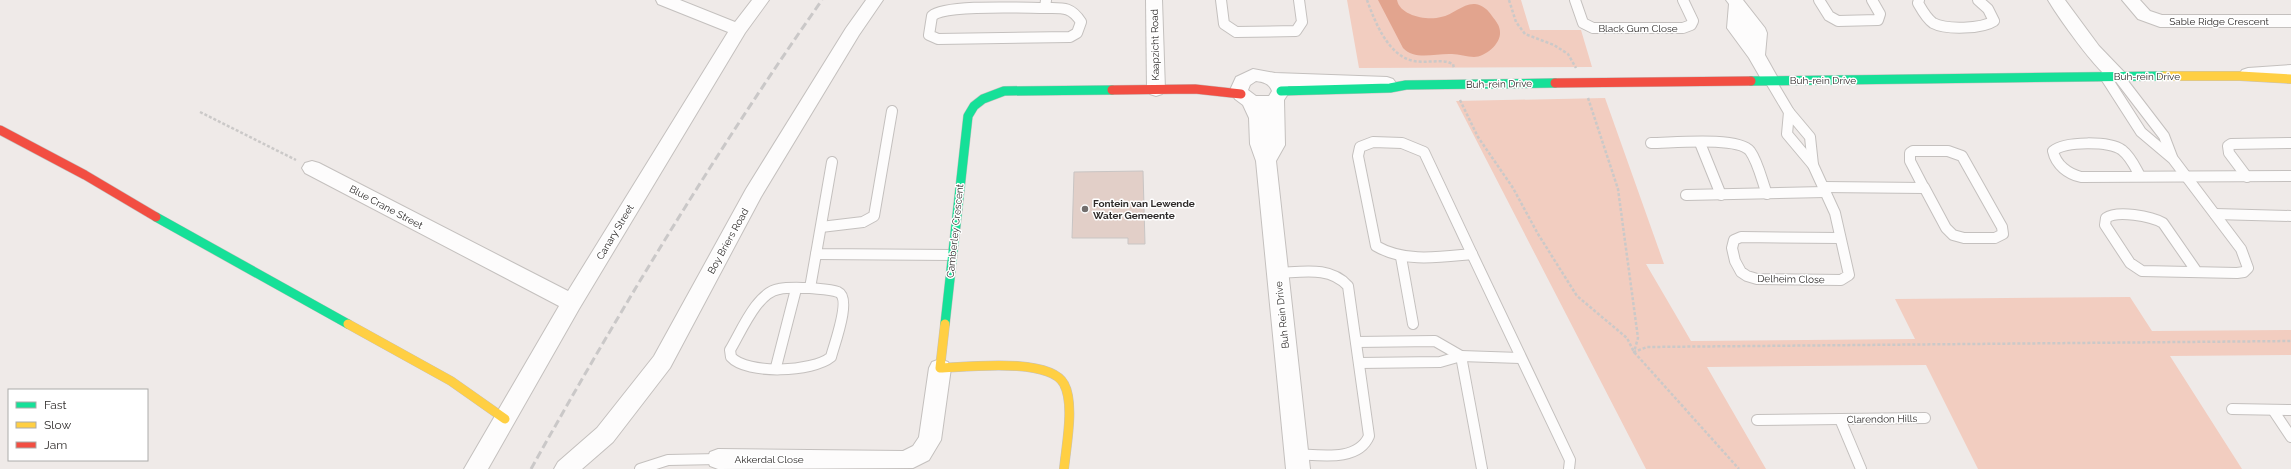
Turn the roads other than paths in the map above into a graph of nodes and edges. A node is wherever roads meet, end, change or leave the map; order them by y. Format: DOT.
graph roads {
  1 [pos="664,0"];
  2 [pos="761,0"];
  3 [pos="875,0"];
  4 [pos="1154,0"];
  5 [pos="1221,0"];
  6 [pos="1299,0"];
  7 [pos="1575,0"];
  8 [pos="1683,0"];
  9 [pos="1819,0"];
  10 [pos="1872,0"];
  11 [pos="1919,0"];
  12 [pos="1978,0"];
  13 [pos="2056,0"];
  14 [pos="2130,0"];
  15 [pos="1735,3"];
  16 [pos="1045,4"];
  17 [pos="2291,21"];
  18 [pos="738,30"];
  19 [pos="2291,70"];
  20 [pos="2112,76"];
  21 [pos="2240,76"];
  22 [pos="2291,79"];
  23 [pos="1770,80"];
  24 [pos="1406,85"];
  25 [pos="1194,89"];
  26 [pos="1156,90"];
  27 [pos="1276,90"];
  28 [pos="1244,92"];
  29 [pos="892,110"];
  30 [pos="1789,112"];
  31 [pos="0,130"];
  32 [pos="1700,142"];
  33 [pos="1651,143"];
  34 [pos="2291,143"];
  35 [pos="2173,158"];
  36 [pos="1266,161"];
  37 [pos="832,162"];
  38 [pos="1813,165"];
  39 [pos="312,168"];
  40 [pos="2140,176"];
  41 [pos="2186,176"];
  42 [pos="2291,176"];
  43 [pos="2247,177"];
  44 [pos="1924,187"];
  45 [pos="1824,190"];
  46 [pos="1767,194"];
  47 [pos="1686,195"];
  48 [pos="1721,195"];
  49 [pos="2215,214"];
  50 [pos="2288,216"];
  51 [pos="2291,224"];
  52 [pos="821,228"];
  53 [pos="1839,238"];
  54 [pos="816,254"];
  55 [pos="952,254"];
  56 [pos="1472,254"];
  57 [pos="1401,257"];
  58 [pos="2197,272"];
  59 [pos="1278,273"];
  60 [pos="810,288"];
  61 [pos="796,289"];
  62 [pos="572,304"];
  63 [pos="1412,324"];
  64 [pos="1356,342"];
  65 [pos="1461,356"];
  66 [pos="1520,358"];
  67 [pos="1359,363"];
  68 [pos="776,367"];
  69 [pos="940,368"];
  70 [pos="2232,409"];
  71 [pos="2273,410"];
  72 [pos="2291,410"];
  73 [pos="1925,418"];
  74 [pos="505,419"];
  75 [pos="1840,419"];
  76 [pos="1758,420"];
  77 [pos="2291,437"];
  78 [pos="718,459"];
  79 [pos="1298,461"];
  80 [pos="750,464"];
  81 [pos="476,469"];
  82 [pos="566,469"];
  83 [pos="640,469"];
  84 [pos="1064,469"];
  85 [pos="1482,469"];
  86 [pos="1569,469"];
  87 [pos="1861,469"];
  1 -- 18 [label="street"];
  2 -- 18 [label="street, Canary Street"];
  3 -- 82 [label="street, Boy Briers Road"];
  4 -- 26 [label="street, Kaapzicht Road"];
  5 -- 6 [label="lane"];
  7 -- 8 [label="lane, Black Gum Close"];
  9 -- 10 [label="lane"];
  11 -- 12 [label="lane"];
  13 -- 20 [label="street"];
  14 -- 17 [label="street, Sable Ridge Crescent"];
  15 -- 23 [label="street"];
  16 -- 16 [label="lane"];
  18 -- 62 [label="street, Canary Street"];
  19 -- 21 [label="street, Buh-rein Drive"];
  20 -- 21 [label="street, Buh-rein Drive"];
  20 -- 23 [label="street, Buh-rein Drive"];
  20 -- 35 [label="lane"];
  20 -- 35 [label="lane"];
  21 -- 22 [label="street, Buh-rein Drive"];
  23 -- 24 [label="street, Buh-rein Drive"];
  23 -- 30 [label="lane, Delheim Close"];
  24 -- 27 [label="street, Buh-rein Drive"];
  25 -- 26 [label="street, Camberley Crescent"];
  25 -- 28 [label="street, Camberley Crescent"];
  26 -- 55 [label="street, Camberley Crescent"];
  27 -- 28 [label="street"];
  27 -- 28 [label="street"];
  27 -- 36 [label="street"];
  28 -- 36 [label="street, Buh Rein Drive"];
  29 -- 52 [label="lane"];
  30 -- 38 [label="lane, Delheim Close"];
  30 -- 38 [label="lane, Delheim Close"];
  31 -- 74 [label="street"];
  32 -- 33 [label="lane"];
  32 -- 46 [label="lane"];
  32 -- 48 [label="lane"];
  34 -- 43 [label="lane"];
  35 -- 41 [label="lane"];
  36 -- 59 [label="street, Buh Rein Drive"];
  37 -- 52 [label="lane"];
  38 -- 45 [label="lane, Delheim Close"];
  39 -- 62 [label="street, Blue Crane Street"];
  40 -- 40 [label="lane"];
  40 -- 41 [label="lane"];
  41 -- 43 [label="lane"];
  41 -- 49 [label="lane"];
  42 -- 43 [label="lane"];
  44 -- 44 [label="lane"];
  44 -- 45 [label="lane"];
  45 -- 46 [label="lane"];
  45 -- 53 [label="lane, Delheim Close"];
  46 -- 48 [label="lane"];
  47 -- 48 [label="lane"];
  49 -- 50 [label="lane"];
  49 -- 58 [label="lane"];
  50 -- 51 [label="lane"];
  52 -- 54 [label="lane"];
  53 -- 53 [label="lane, Delheim Close"];
  54 -- 55 [label="lane"];
  54 -- 60 [label="lane"];
  55 -- 69 [label="street, Camberley Crescent"];
  56 -- 57 [label="lane"];
  56 -- 57 [label="lane"];
  56 -- 66 [label="lane"];
  57 -- 63 [label="lane"];
  58 -- 58 [label="lane"];
  59 -- 64 [label="lane"];
  59 -- 79 [label="street, Buh Rein Drive"];
  60 -- 61 [label="lane"];
  60 -- 68 [label="lane"];
  61 -- 68 [label="lane"];
  61 -- 68 [label="lane"];
  62 -- 74 [label="street, Canary Street"];
  64 -- 65 [label="lane"];
  64 -- 67 [label="lane"];
  65 -- 66 [label="lane"];
  65 -- 67 [label="lane"];
  65 -- 85 [label="lane"];
  66 -- 86 [label="lane"];
  67 -- 79 [label="lane"];
  69 -- 80 [label="street, Akkerdal Close"];
  69 -- 84 [label="street"];
  70 -- 71 [label="lane"];
  71 -- 72 [label="lane"];
  71 -- 77 [label="lane"];
  73 -- 75 [label="lane, Clarendon Hills"];
  74 -- 81 [label="street, Canary Street"];
  75 -- 76 [label="lane, Clarendon Hills"];
  75 -- 87 [label="lane, Clarendon Hills"];
  78 -- 80 [label="street, Akkerdal Close"];
  78 -- 83 [label="lane"];
}
